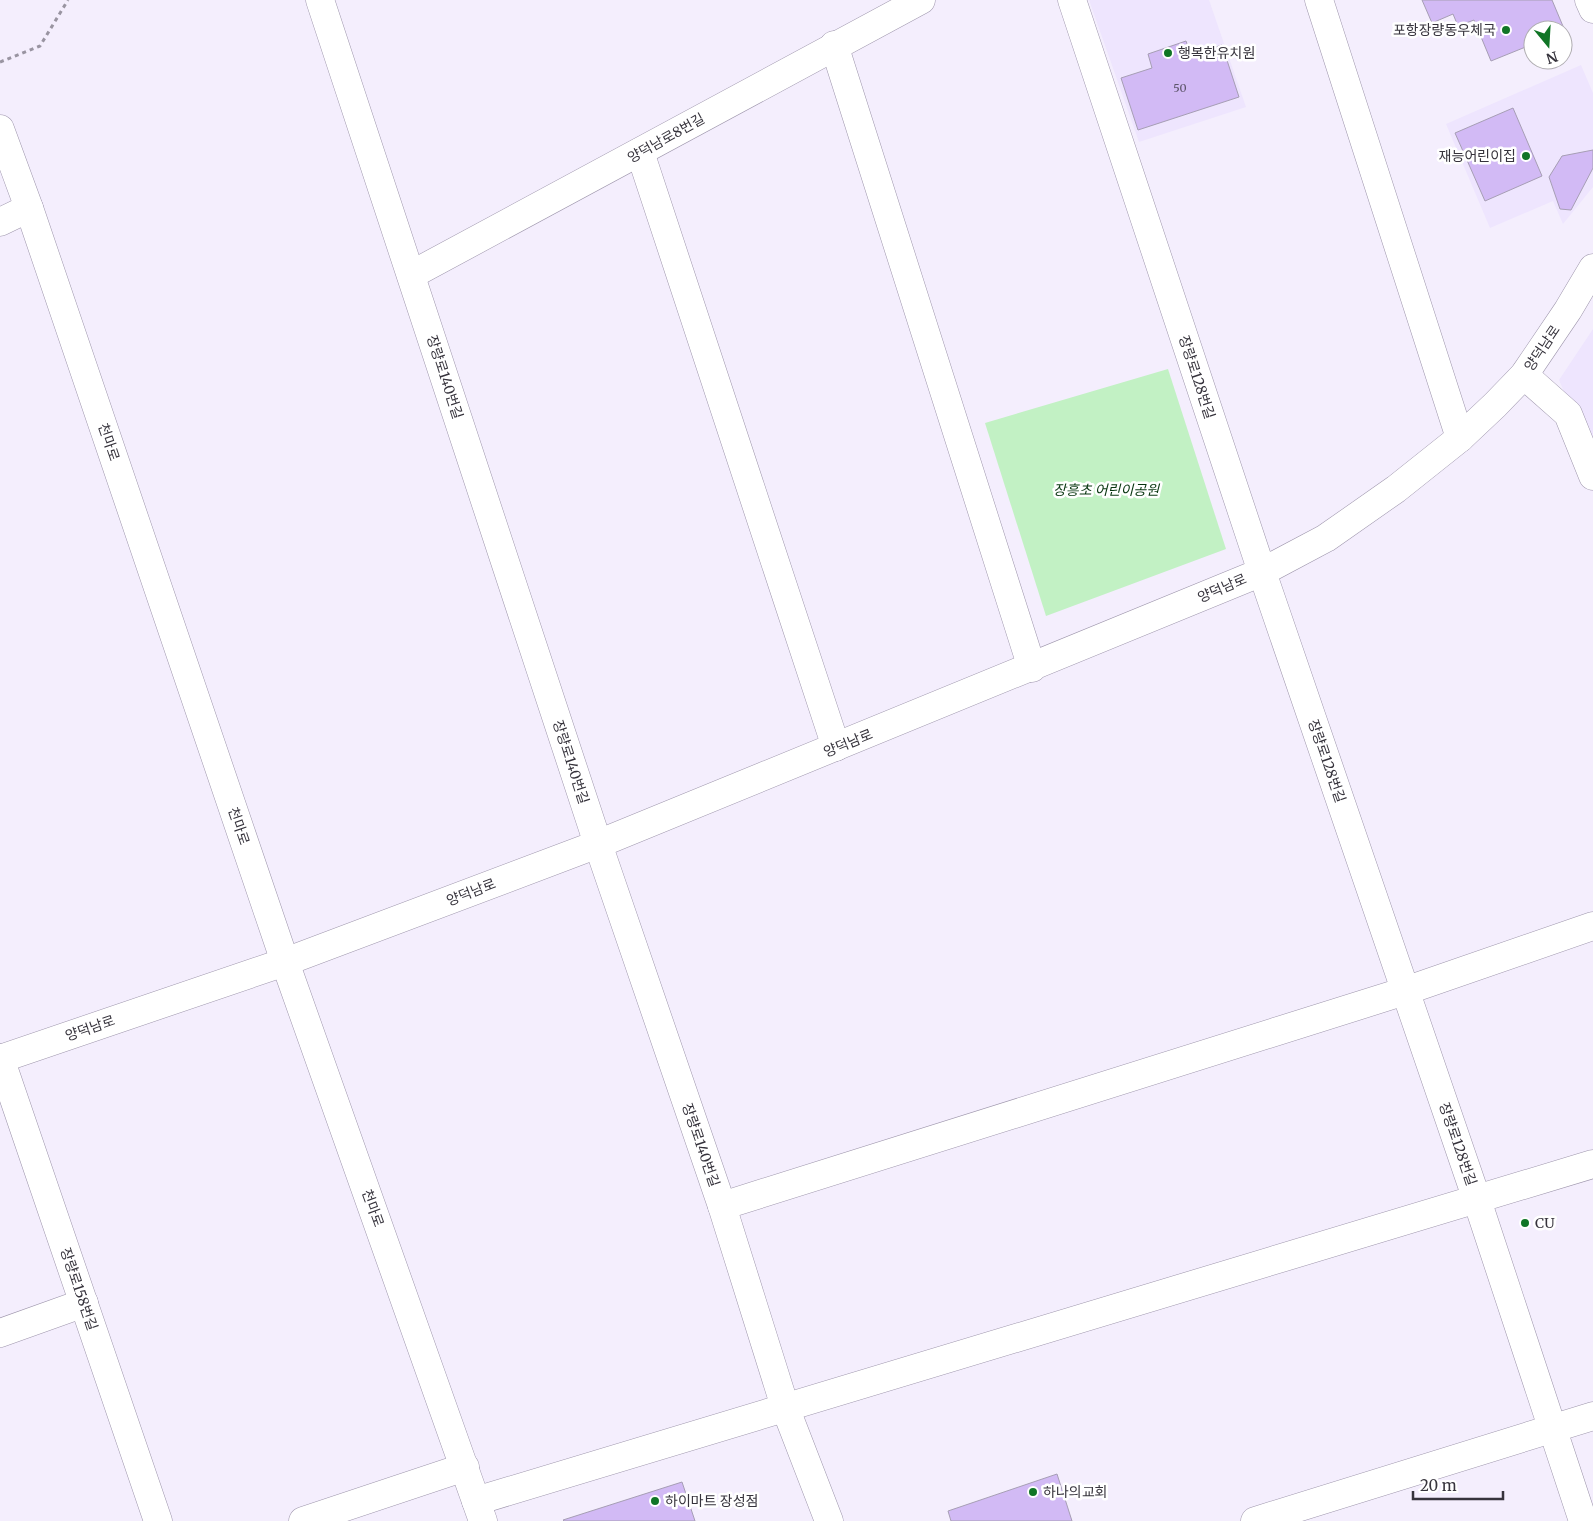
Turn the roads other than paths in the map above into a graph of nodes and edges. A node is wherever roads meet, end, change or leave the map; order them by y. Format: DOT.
graph roads {
  1 [pos="320,0"];
  2 [pos="921,0"];
  3 [pos="1072,0"];
  4 [pos="1319,0"];
  5 [pos="1589,0"];
  6 [pos="1593,9"];
  7 [pos="834,45"];
  8 [pos="0,129"];
  9 [pos="640,152"];
  10 [pos="30,208"];
  11 [pos="0,222"];
  12 [pos="1593,268"];
  13 [pos="411,275"];
  14 [pos="1524,375"];
  15 [pos="1460,438"];
  16 [pos="1593,476"];
  17 [pos="1262,572"];
  18 [pos="1032,668"];
  19 [pos="836,747"];
  20 [pos="598,844"];
  21 [pos="1593,926"];
  22 [pos="285,962"];
  23 [pos="1406,991"];
  24 [pos="0,1058"];
  25 [pos="1593,1164"];
  26 [pos="1477,1200"];
  27 [pos="722,1206"];
  28 [pos="84,1303"];
  29 [pos="0,1332"];
  30 [pos="785,1407"];
  31 [pos="1593,1416"];
  32 [pos="1553,1429"];
  33 [pos="465,1467"];
  34 [pos="480,1511"];
  35 [pos="158,1521"];
  36 [pos="303,1521"];
  37 [pos="829,1521"];
  38 [pos="1254,1521"];
  39 [pos="1583,1521"];
  1 -- 13 [label="street, 장량로140번길"];
  2 -- 7 [label="street, 양덕남로8번길"];
  3 -- 17 [label="street, 장량로128번길"];
  4 -- 15 [label="street"];
  5 -- 6 [label="street"];
  7 -- 9 [label="street, 양덕남로8번길"];
  7 -- 18 [label="street"];
  8 -- 10 [label="street, 천마로"];
  9 -- 13 [label="street, 양덕남로8번길"];
  9 -- 19 [label="street"];
  10 -- 11 [label="street"];
  10 -- 22 [label="street, 천마로"];
  12 -- 14 [label="street, 양덕남로"];
  13 -- 20 [label="street, 장량로140번길"];
  14 -- 15 [label="street, 양덕남로"];
  14 -- 16 [label="street"];
  15 -- 17 [label="street, 양덕남로"];
  17 -- 18 [label="street, 양덕남로"];
  17 -- 23 [label="street, 장량로128번길"];
  18 -- 19 [label="street, 양덕남로"];
  19 -- 20 [label="street, 양덕남로"];
  20 -- 22 [label="street, 양덕남로"];
  20 -- 27 [label="street, 장량로140번길"];
  21 -- 23 [label="street"];
  22 -- 24 [label="street, 양덕남로"];
  22 -- 33 [label="street, 천마로"];
  23 -- 26 [label="street, 장량로128번길"];
  23 -- 27 [label="street"];
  24 -- 28 [label="street, 장량로158번길"];
  25 -- 26 [label="street"];
  26 -- 30 [label="street"];
  26 -- 32 [label="street, 장량로128번길"];
  27 -- 30 [label="street, 장량로140번길"];
  28 -- 29 [label="street"];
  28 -- 35 [label="street, 장량로158번길"];
  30 -- 34 [label="street"];
  30 -- 37 [label="street, 장량로140번길"];
  31 -- 32 [label="street"];
  32 -- 38 [label="street"];
  32 -- 39 [label="street, 장량로128번길"];
  33 -- 34 [label="street, 천마로"];
  33 -- 36 [label="street"];
}
